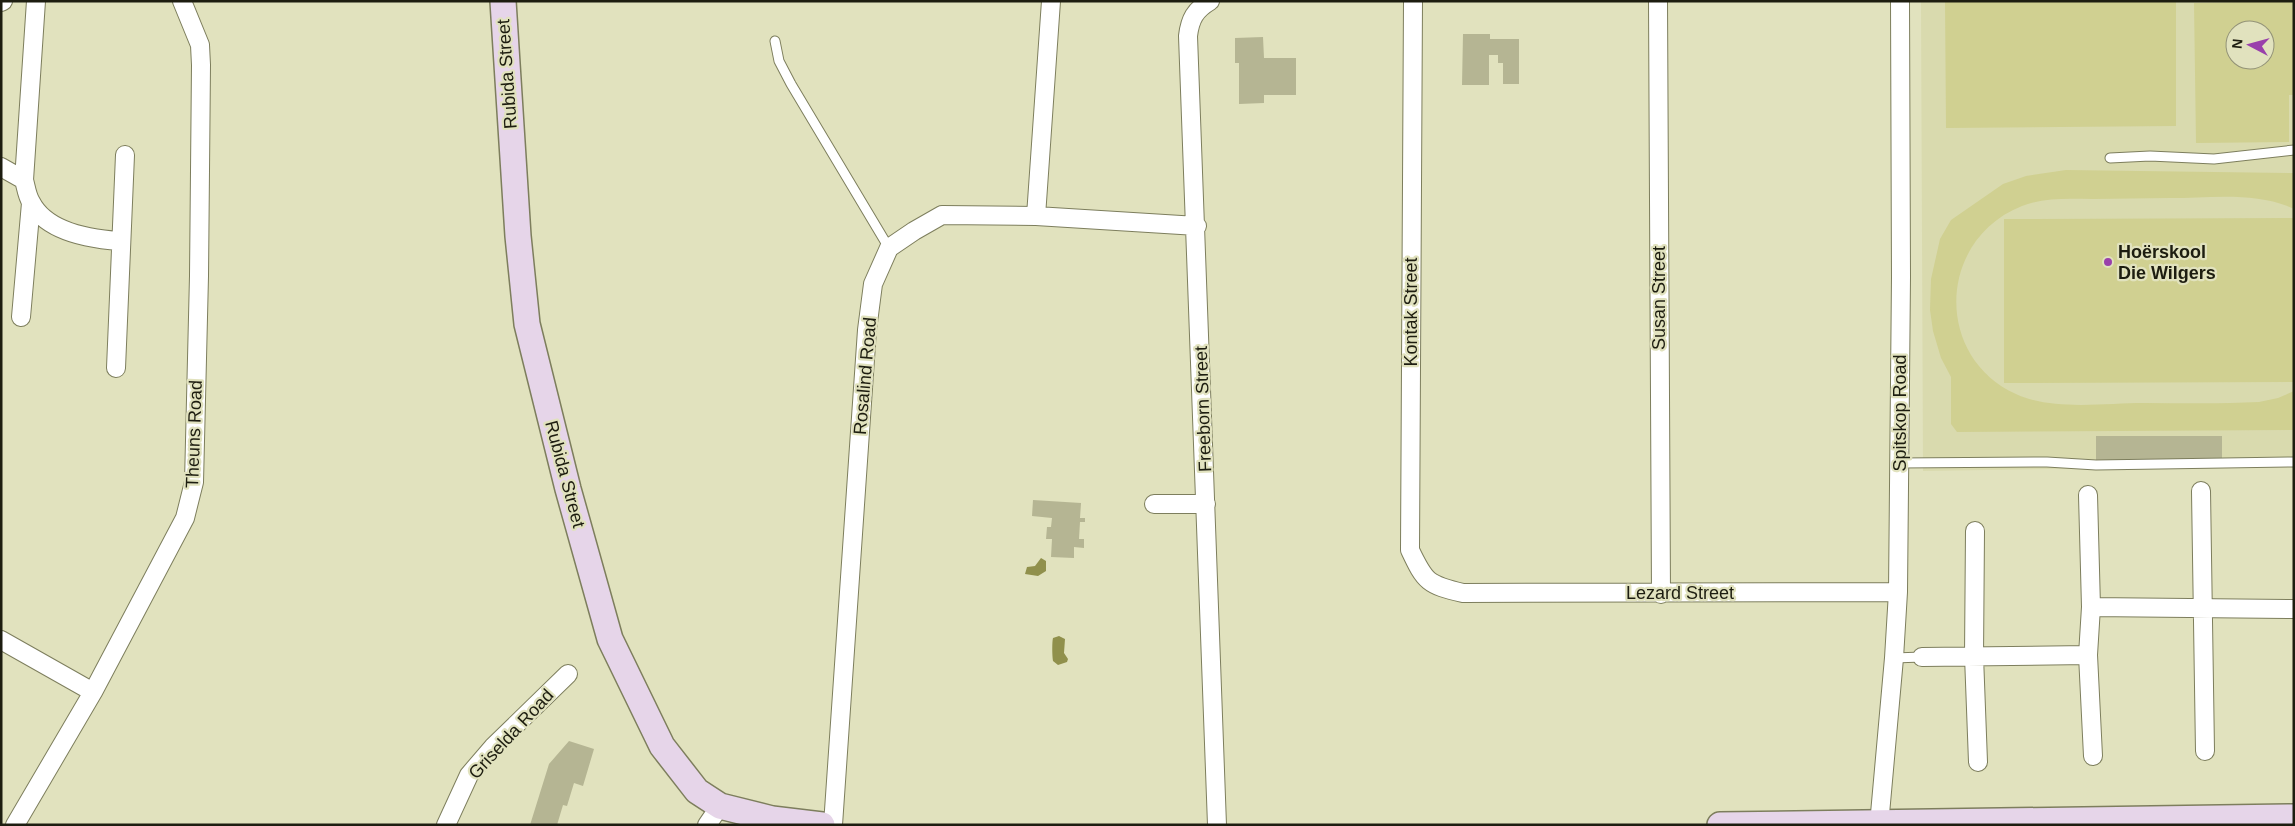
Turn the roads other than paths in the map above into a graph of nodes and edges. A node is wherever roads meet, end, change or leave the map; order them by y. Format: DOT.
graph roads {
  1 [pos="36,1"];
  2 [pos="182,1"];
  3 [pos="502,1"];
  4 [pos="1051,1"];
  5 [pos="1209,1"];
  6 [pos="1413,1"];
  7 [pos="1658,1"];
  8 [pos="1900,1"];
  9 [pos="774,41"];
  10 [pos="2294,150"];
  11 [pos="125,155"];
  12 [pos="2110,158"];
  13 [pos="1,166"];
  14 [pos="24,180"];
  15 [pos="31,203"];
  16 [pos="1036,216"];
  17 [pos="1197,226"];
  18 [pos="120,241"];
  19 [pos="889,248"];
  20 [pos="21,317"];
  21 [pos="116,368"];
  22 [pos="2294,462"];
  23 [pos="1899,463"];
  24 [pos="2201,491"];
  25 [pos="2088,495"];
  26 [pos="1154,504"];
  27 [pos="1206,504"];
  28 [pos="1975,531"];
  29 [pos="1898,592"];
  30 [pos="1463,593"];
  31 [pos="1661,594"];
  32 [pos="2091,607"];
  33 [pos="2202,608"];
  34 [pos="2294,609"];
  35 [pos="1,640"];
  36 [pos="2088,655"];
  37 [pos="1974,656"];
  38 [pos="1922,657"];
  39 [pos="1894,658"];
  40 [pos="568,674"];
  41 [pos="93,692"];
  42 [pos="2204,751"];
  43 [pos="2093,756"];
  44 [pos="1978,762"];
  45 [pos="713,815"];
  46 [pos="2294,817"];
  47 [pos="1879,823"];
  48 [pos="15,825"];
  49 [pos="446,825"];
  50 [pos="822,825"];
  51 [pos="832,825"];
  52 [pos="1217,825"];
  53 [pos="1720,825"];
  1 -- 14 [label="street"];
  2 -- 41 [label="street, Theuns Road"];
  3 -- 45 [label="street, Rubida Street"];
  4 -- 16 [label="street"];
  5 -- 17 [label="street, Freeborn Street"];
  6 -- 30 [label="street, Kontak Street"];
  7 -- 31 [label="street, Susan Street"];
  8 -- 23 [label="street, Spitskop Road"];
  9 -- 19 [label="lane"];
  10 -- 12 [label="lane"];
  11 -- 18 [label="street"];
  13 -- 14 [label="street"];
  14 -- 15 [label="street"];
  15 -- 18 [label="street"];
  15 -- 20 [label="street"];
  16 -- 17 [label="street"];
  16 -- 19 [label="street"];
  17 -- 27 [label="street, Freeborn Street"];
  18 -- 21 [label="street"];
  19 -- 51 [label="street, Rosalind Road"];
  22 -- 23 [label="lane"];
  23 -- 29 [label="street, Spitskop Road"];
  24 -- 33 [label="street"];
  25 -- 32 [label="street"];
  26 -- 27 [label="street"];
  27 -- 52 [label="street, Freeborn Street"];
  28 -- 37 [label="street"];
  29 -- 31 [label="street, Lezard Street"];
  29 -- 39 [label="street, Spitskop Road"];
  30 -- 31 [label="street, Lezard Street"];
  32 -- 33 [label="street"];
  32 -- 36 [label="street"];
  33 -- 34 [label="street"];
  33 -- 42 [label="street"];
  35 -- 41 [label="street"];
  36 -- 37 [label="street"];
  36 -- 43 [label="street"];
  37 -- 38 [label="street"];
  37 -- 44 [label="street"];
  38 -- 39 [label="lane"];
  39 -- 47 [label="street, Spitskop Road"];
  40 -- 49 [label="street, Griselda Road"];
  41 -- 48 [label="street, Theuns Road"];
  45 -- 50 [label="street, Rubida Street"];
  46 -- 47 [label="street"];
  47 -- 53 [label="street"];
}
